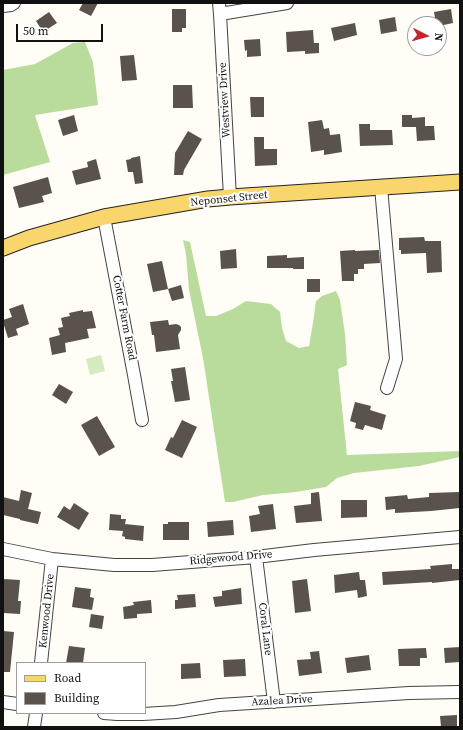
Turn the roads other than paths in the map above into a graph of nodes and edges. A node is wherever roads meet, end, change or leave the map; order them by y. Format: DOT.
graph roads {
  1 [pos="14,3"];
  2 [pos="287,3"];
  3 [pos="3,6"];
  4 [pos="219,8"];
  5 [pos="460,182"];
  6 [pos="381,187"];
  7 [pos="230,197"];
  8 [pos="104,217"];
  9 [pos="3,248"];
  10 [pos="387,388"];
  11 [pos="142,420"];
  12 [pos="460,537"];
  13 [pos="3,549"];
  14 [pos="256,557"];
  15 [pos="52,559"];
  16 [pos="41,662"];
  17 [pos="460,692"];
  18 [pos="3,702"];
  19 [pos="274,702"];
  20 [pos="16,704"];
  21 [pos="36,714"];
  22 [pos="117,714"];
  23 [pos="143,714"];
  24 [pos="146,714"];
  25 [pos="34,727"];
  1 -- 3 [label="street"];
  2 -- 4 [label="street"];
  4 -- 7 [label="street, Westview Drive"];
  5 -- 6 [label="main road, Neponset Street"];
  6 -- 7 [label="main road, Neponset Street"];
  6 -- 10 [label="street"];
  7 -- 8 [label="main road, Neponset Street"];
  8 -- 9 [label="main road, Neponset Street"];
  8 -- 11 [label="street, Cotter Farm Road"];
  12 -- 14 [label="street, Ridgewood Drive"];
  13 -- 15 [label="street, Ridgewood Drive"];
  14 -- 15 [label="street, Ridgewood Drive"];
  14 -- 19 [label="street, Coral Lane"];
  15 -- 16 [label="street, Kenwood Drive"];
  17 -- 19 [label="street, Azalea Drive"];
  18 -- 20 [label="street"];
  19 -- 24 [label="street, Azalea Drive"];
  21 -- 25 [label="street"];
  22 -- 23 [label="street, Azalea Drive"];
}
